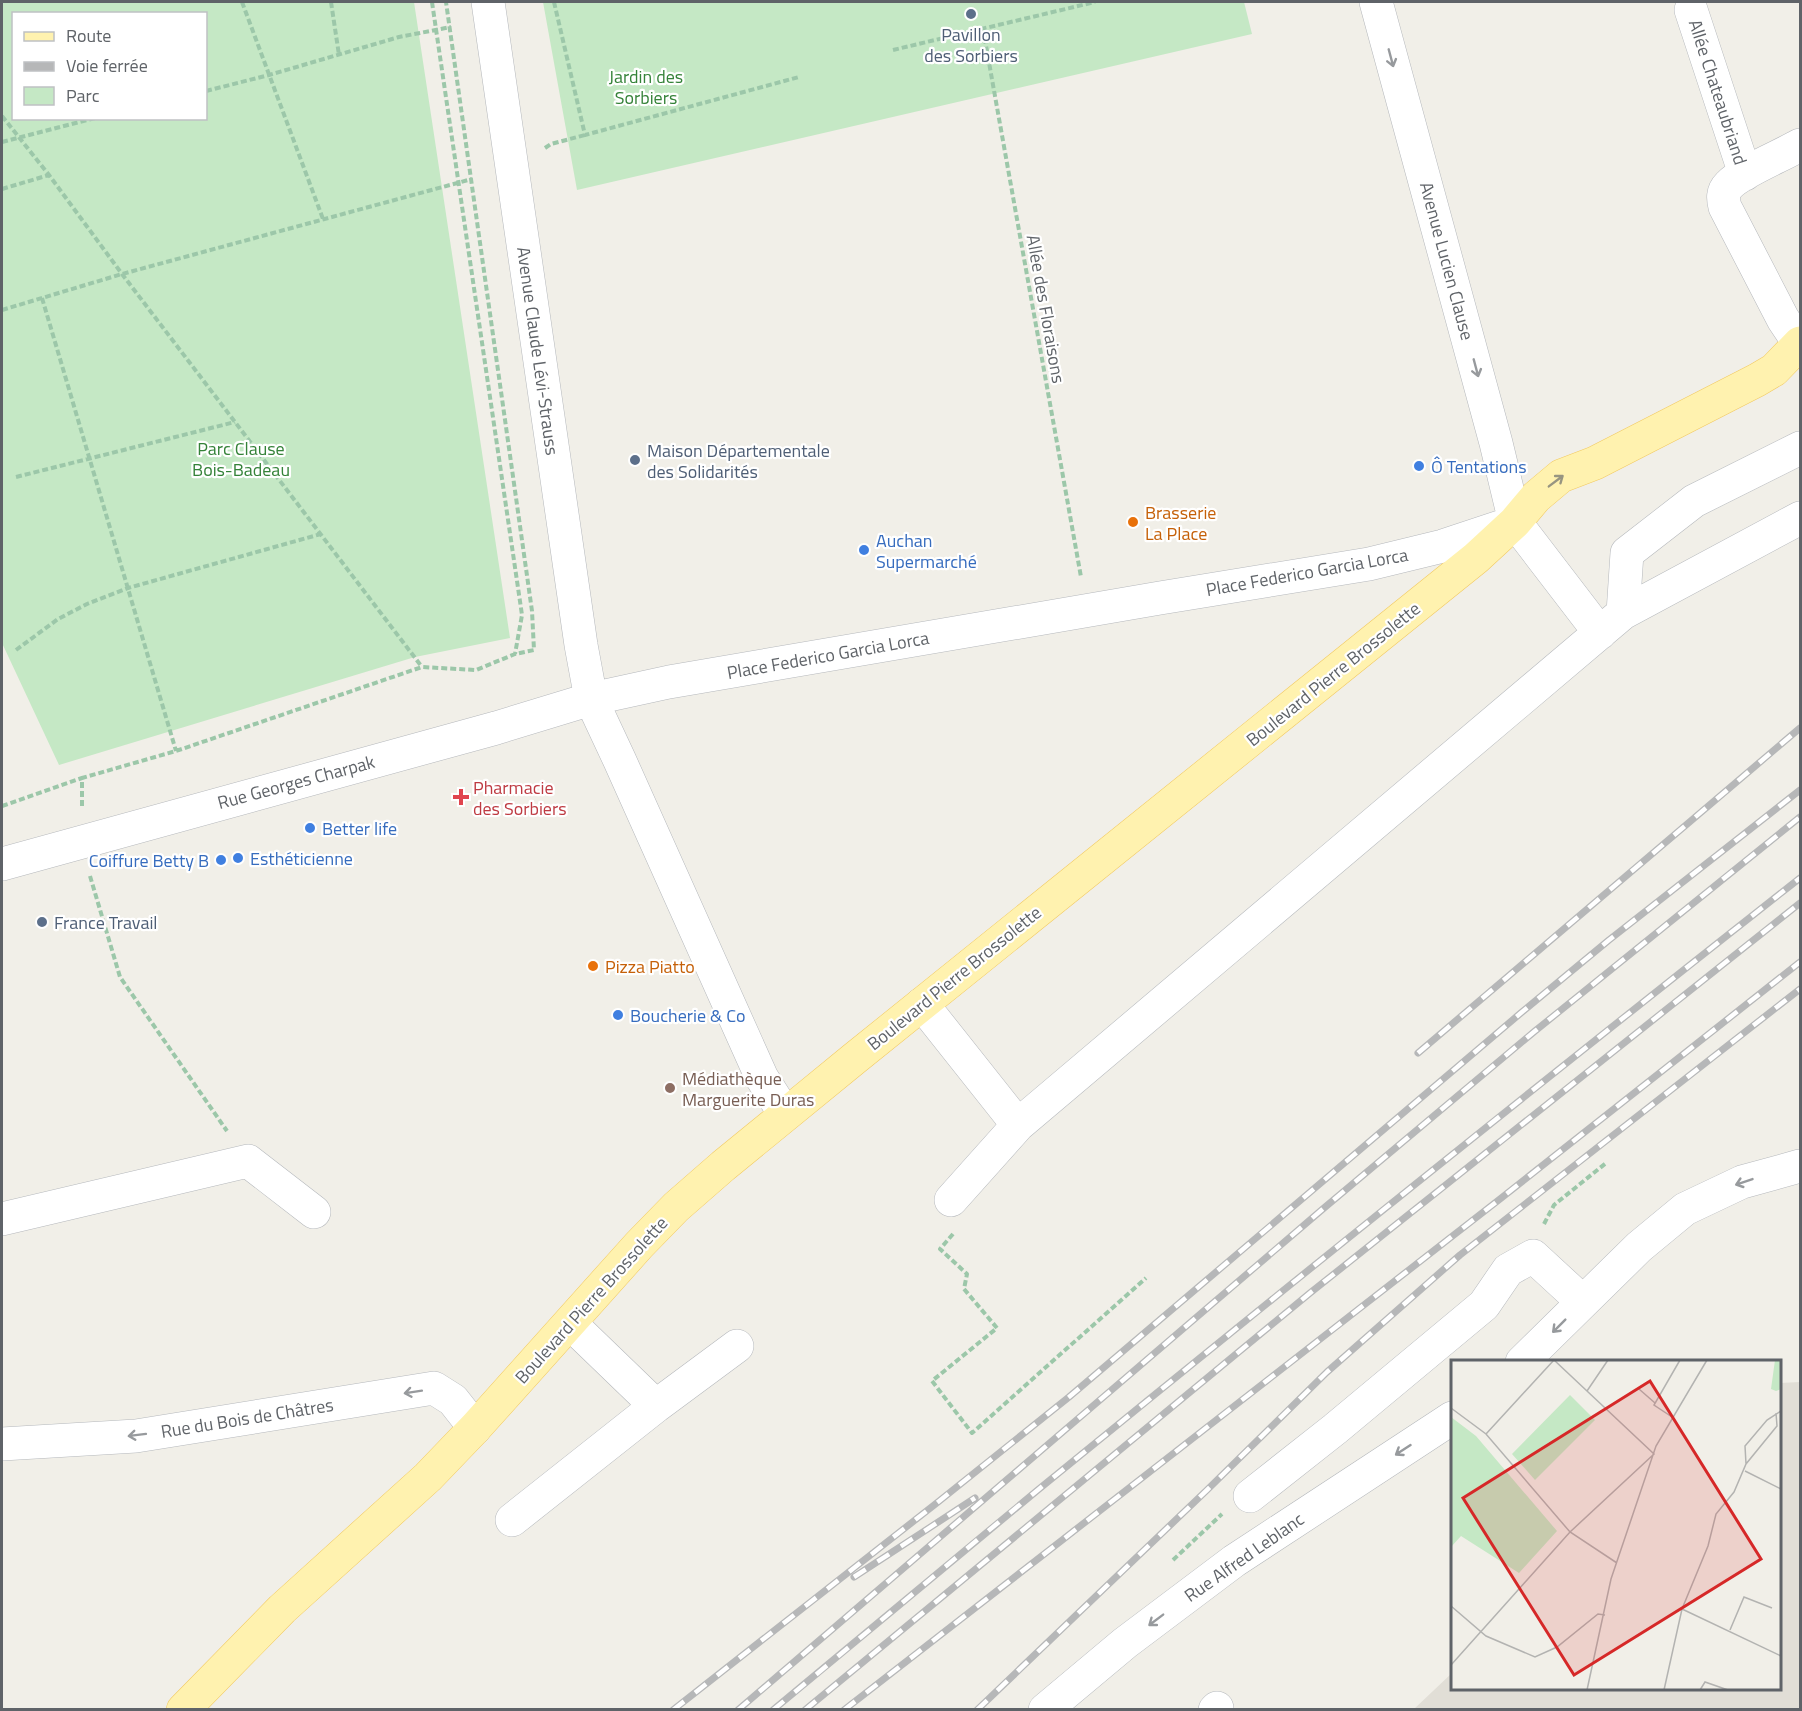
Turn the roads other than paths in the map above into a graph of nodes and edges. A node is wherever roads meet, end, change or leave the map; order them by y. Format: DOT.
graph roads {
  1 [pos="1376,2"];
  2 [pos="490,10"];
  3 [pos="1691,10"];
  4 [pos="1800,146"];
  5 [pos="1745,174"];
  6 [pos="1800,343"];
  7 [pos="1800,448"];
  8 [pos="1800,518"];
  9 [pos="1515,522"];
  10 [pos="1611,623"];
  11 [pos="591,699"];
  12 [pos="2,864"];
  13 [pos="922,1004"];
  14 [pos="785,1114"];
  15 [pos="1018,1125"];
  16 [pos="1800,1166"];
  17 [pos="951,1200"];
  18 [pos="314,1212"];
  19 [pos="2,1219"];
  20 [pos="1583,1302"];
  21 [pos="570,1323"];
  22 [pos="737,1346"];
  23 [pos="1524,1360"];
  24 [pos="656,1406"];
  25 [pos="1451,1419"];
  26 [pos="475,1428"];
  27 [pos="2,1444"];
  28 [pos="1250,1496"];
  29 [pos="512,1520"];
  30 [pos="183,1710"];
  31 [pos="1045,1710"];
  1 -- 9 [label="street, Avenue Lucien Clause, one-way"];
  2 -- 11 [label="street, Avenue Claude Lévi-Strauss"];
  3 -- 5 [label="street, Allée Chateaubriand"];
  4 -- 5 [label="street, Allée Chateaubriand"];
  5 -- 6 [label="street, Allée Chateaubriand"];
  9 -- 6 [label="main road, Boulevard Pierre Brossolette, one-way"];
  7 -- 10 [label="street"];
  8 -- 10 [label="street"];
  9 -- 10 [label="street"];
  9 -- 11 [label="street, Place Federico Garcia Lorca"];
  9 -- 13 [label="main road, Boulevard Pierre Brossolette"];
  10 -- 15 [label="street"];
  11 -- 12 [label="street, Rue Georges Charpak"];
  11 -- 14 [label="street"];
  13 -- 14 [label="main road, Boulevard Pierre Brossolette"];
  13 -- 15 [label="street"];
  14 -- 21 [label="main road, Boulevard Pierre Brossolette"];
  15 -- 17 [label="street"];
  16 -- 20 [label="street, one-way"];
  18 -- 19 [label="street"];
  20 -- 23 [label="street, one-way"];
  20 -- 28 [label="street"];
  21 -- 24 [label="street"];
  21 -- 26 [label="main road, Boulevard Pierre Brossolette"];
  22 -- 24 [label="street"];
  24 -- 29 [label="street"];
  25 -- 31 [label="street, Rue Alfred Leblanc, one-way"];
  26 -- 27 [label="street, Rue du Bois de Châtres, one-way"];
  26 -- 30 [label="main road, Boulevard Pierre Brossolette"];
}
